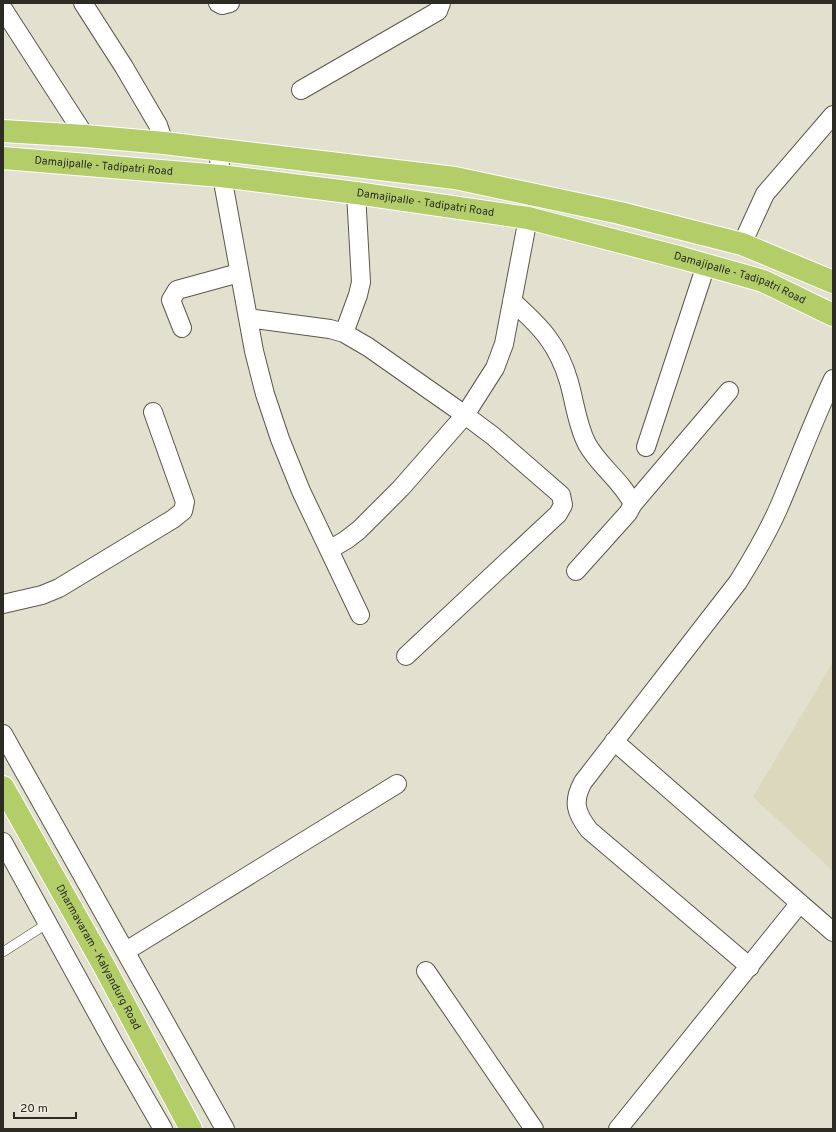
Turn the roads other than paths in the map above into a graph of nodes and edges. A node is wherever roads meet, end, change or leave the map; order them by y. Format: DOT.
graph roads {
  1 [pos="83,3"];
  2 [pos="218,3"];
  3 [pos="230,3"];
  4 [pos="441,3"];
  5 [pos="3,8"];
  6 [pos="301,90"];
  7 [pos="833,115"];
  8 [pos="3,131"];
  9 [pos="86,136"];
  10 [pos="164,142"];
  11 [pos="217,149"];
  12 [pos="3,158"];
  13 [pos="221,176"];
  14 [pos="356,193"];
  15 [pos="528,218"];
  16 [pos="742,244"];
  17 [pos="706,265"];
  18 [pos="239,273"];
  19 [pos="833,282"];
  20 [pos="512,301"];
  21 [pos="833,315"];
  22 [pos="248,318"];
  23 [pos="182,328"];
  24 [pos="344,333"];
  25 [pos="833,379"];
  26 [pos="729,391"];
  27 [pos="153,412"];
  28 [pos="466,415"];
  29 [pos="646,447"];
  30 [pos="633,504"];
  31 [pos="329,550"];
  32 [pos="576,571"];
  33 [pos="3,604"];
  34 [pos="360,615"];
  35 [pos="406,656"];
  36 [pos="3,734"];
  37 [pos="614,741"];
  38 [pos="397,784"];
  39 [pos="3,787"];
  40 [pos="3,842"];
  41 [pos="800,903"];
  42 [pos="48,923"];
  43 [pos="833,932"];
  44 [pos="126,951"];
  45 [pos="3,952"];
  46 [pos="750,967"];
  47 [pos="426,971"];
  48 [pos="163,1129"];
  49 [pos="191,1129"];
  50 [pos="225,1129"];
  51 [pos="534,1129"];
  52 [pos="618,1129"];
  1 -- 10 [label="street"];
  2 -- 3 [label="street"];
  4 -- 6 [label="street"];
  5 -- 9 [label="street"];
  7 -- 16 [label="street"];
  8 -- 9 [label="main road"];
  9 -- 10 [label="main road"];
  10 -- 11 [label="main road"];
  11 -- 13 [label="street"];
  11 -- 16 [label="main road"];
  12 -- 13 [label="main road, Damajipalle - Tadipatri Road"];
  13 -- 14 [label="main road, Damajipalle - Tadipatri Road"];
  13 -- 18 [label="street"];
  14 -- 15 [label="main road, Damajipalle - Tadipatri Road"];
  14 -- 24 [label="street"];
  15 -- 17 [label="main road, Damajipalle - Tadipatri Road"];
  15 -- 20 [label="street"];
  16 -- 19 [label="main road"];
  17 -- 21 [label="main road, Damajipalle - Tadipatri Road"];
  17 -- 29 [label="street"];
  18 -- 22 [label="street"];
  18 -- 23 [label="street"];
  20 -- 28 [label="street"];
  20 -- 30 [label="street"];
  22 -- 24 [label="street"];
  22 -- 31 [label="street"];
  24 -- 28 [label="street"];
  25 -- 37 [label="street"];
  26 -- 30 [label="street"];
  27 -- 33 [label="street"];
  28 -- 31 [label="street"];
  28 -- 35 [label="street"];
  30 -- 32 [label="street"];
  31 -- 34 [label="street"];
  36 -- 44 [label="street"];
  37 -- 41 [label="street"];
  37 -- 46 [label="street"];
  38 -- 44 [label="street"];
  39 -- 49 [label="main road, Dharmavaram - Kalyandurg Road"];
  40 -- 42 [label="street"];
  41 -- 43 [label="street"];
  41 -- 46 [label="street"];
  42 -- 45 [label="lane"];
  42 -- 48 [label="street"];
  44 -- 50 [label="street"];
  46 -- 52 [label="street"];
  47 -- 51 [label="street"];
}
